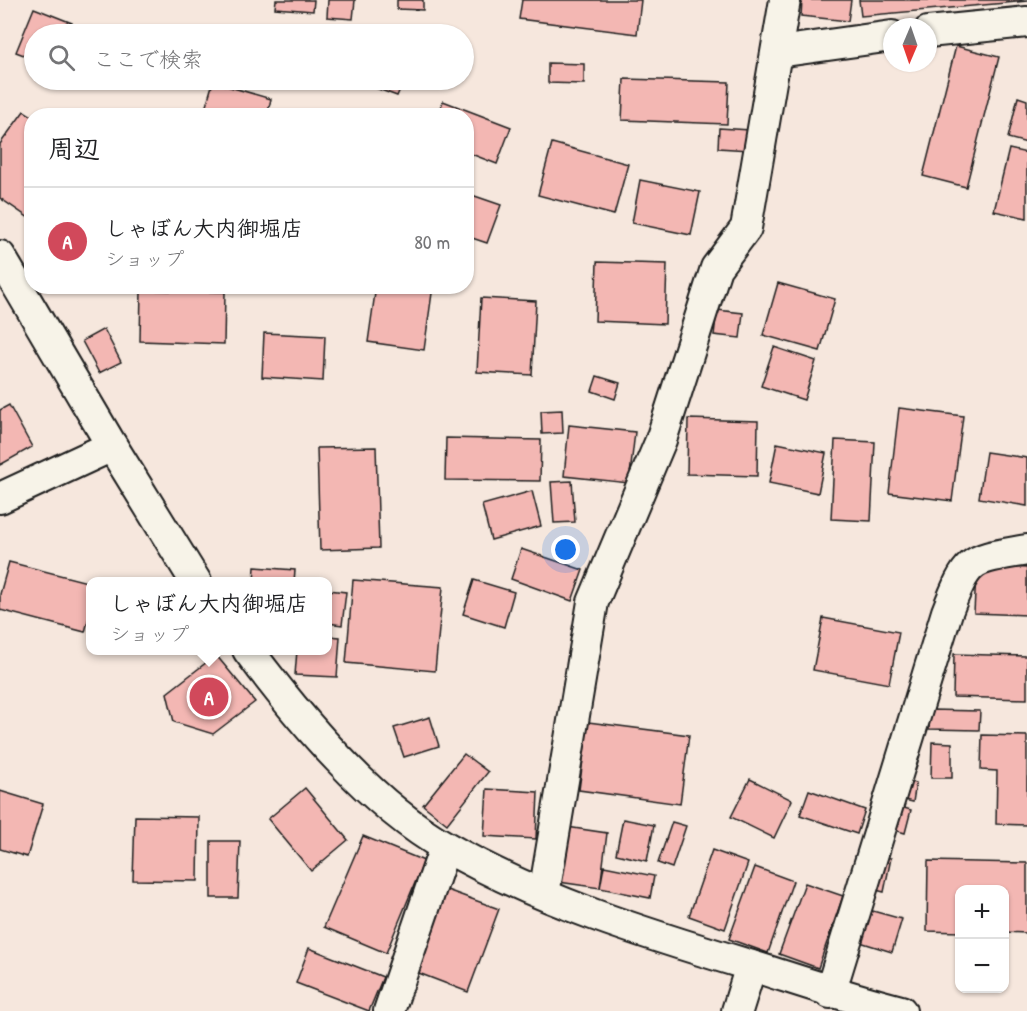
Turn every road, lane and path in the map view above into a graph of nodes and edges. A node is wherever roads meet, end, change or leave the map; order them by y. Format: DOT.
graph roads {
  1 [pos="785,0"];
  2 [pos="1027,22"];
  3 [pos="937,31"];
  4 [pos="883,37"];
  5 [pos="777,52"];
  6 [pos="0,258"];
  7 [pos="112,446"];
  8 [pos="0,498"];
  9 [pos="1027,550"];
  10 [pos="193,577"];
  11 [pos="251,655"];
  12 [pos="445,847"];
  13 [pos="544,894"];
  14 [pos="751,966"];
  15 [pos="830,993"];
  16 [pos="389,1011"];
  17 [pos="737,1011"];
  18 [pos="901,1011"];
  1 -- 5 [label="street"];
  2 -- 3 [label="street"];
  4 -- 5 [label="street"];
  5 -- 13 [label="street"];
  6 -- 7 [label="street"];
  7 -- 8 [label="street"];
  7 -- 10 [label="street"];
  9 -- 15 [label="street"];
  11 -- 12 [label="street"];
  12 -- 13 [label="street"];
  12 -- 16 [label="street"];
  13 -- 14 [label="street"];
  14 -- 15 [label="street"];
  14 -- 17 [label="street"];
  15 -- 18 [label="street"];
}
